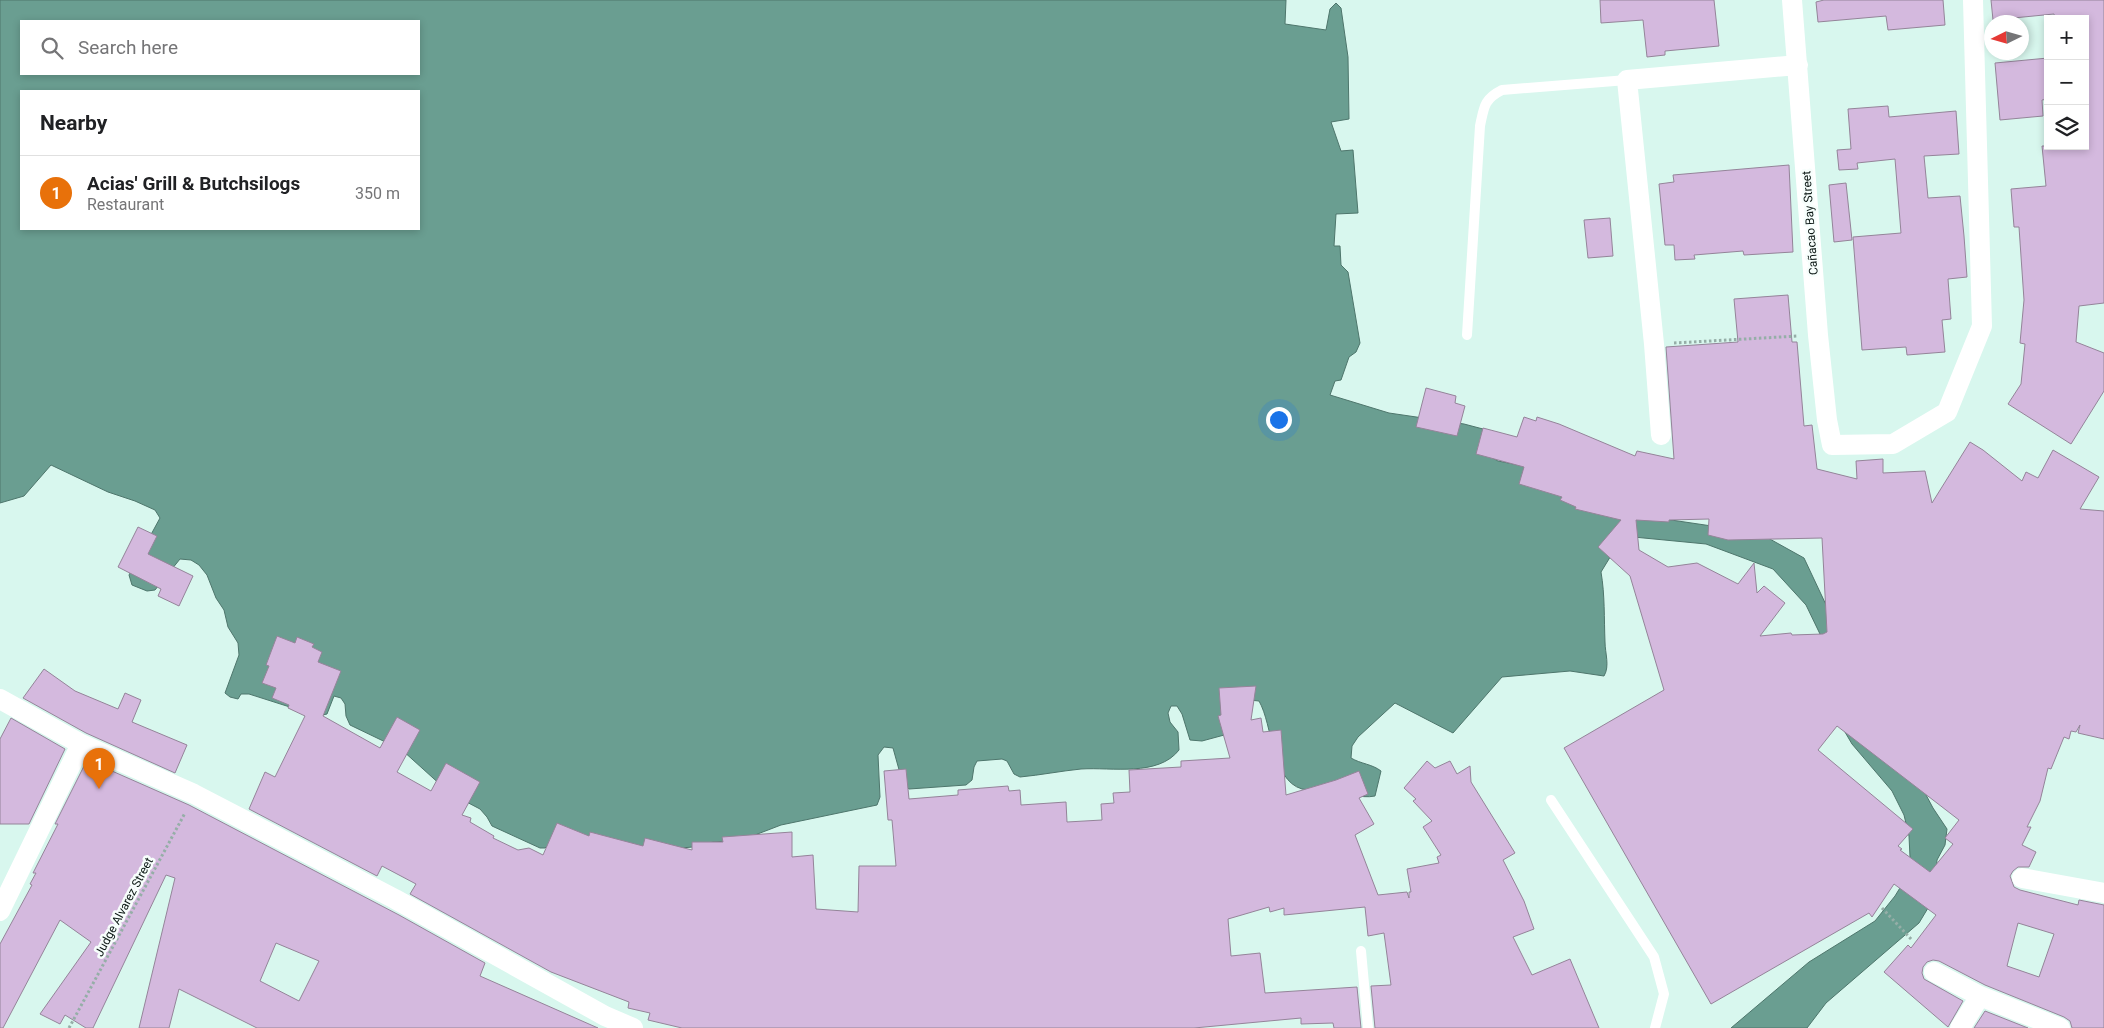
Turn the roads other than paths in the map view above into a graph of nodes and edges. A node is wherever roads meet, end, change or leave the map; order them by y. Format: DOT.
graph roads {
  1 [pos="1792,0"];
  2 [pos="1974,0"];
  3 [pos="1798,65"];
  4 [pos="1626,80"];
  5 [pos="1466,335"];
  6 [pos="1661,435"];
  7 [pos="0,700"];
  8 [pos="80,744"];
  9 [pos="1551,800"];
  10 [pos="2022,878"];
  11 [pos="2104,893"];
  12 [pos="0,911"];
  13 [pos="1361,951"];
  14 [pos="1934,972"];
  15 [pos="1980,996"];
  16 [pos="633,1028"];
  17 [pos="1368,1028"];
  18 [pos="1655,1028"];
  19 [pos="1960,1028"];
  20 [pos="2060,1028"];
  1 -- 3 [label="street, Cañacao Bay Street"];
  2 -- 3 [label="street, Cañacao Bay Street"];
  3 -- 4 [label="street"];
  4 -- 5 [label="lane"];
  4 -- 6 [label="street"];
  7 -- 8 [label="street"];
  8 -- 12 [label="street"];
  8 -- 16 [label="street"];
  9 -- 18 [label="lane"];
  10 -- 11 [label="street"];
  13 -- 17 [label="lane"];
  14 -- 15 [label="street"];
  15 -- 19 [label="street"];
  15 -- 20 [label="street"];
}
